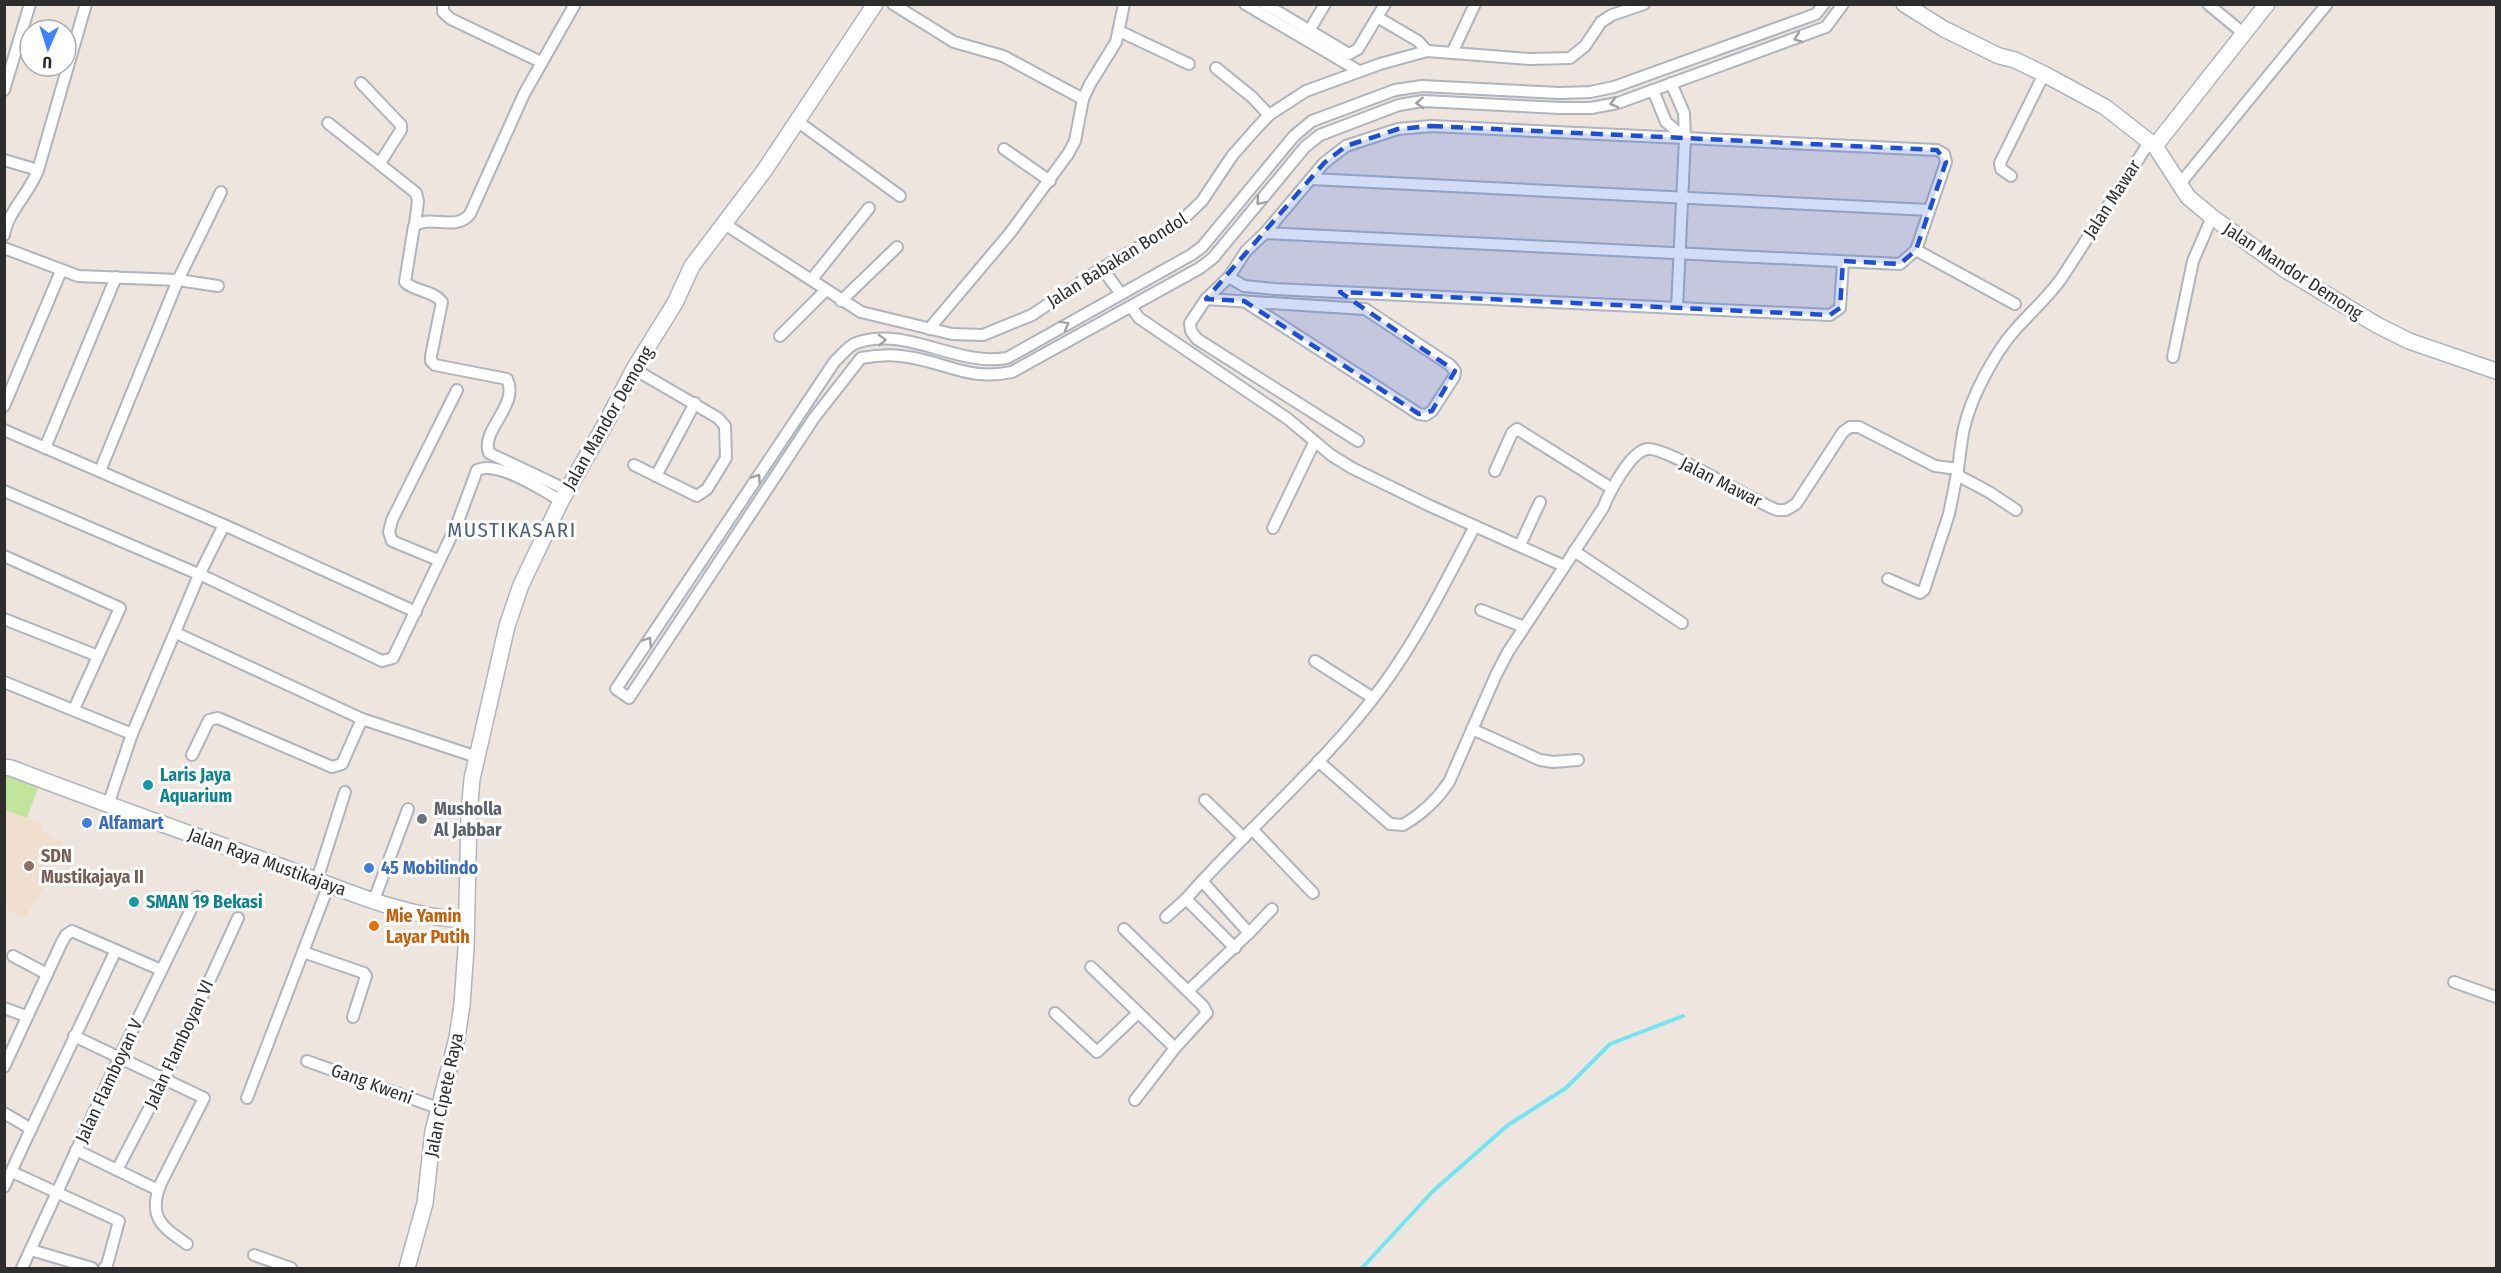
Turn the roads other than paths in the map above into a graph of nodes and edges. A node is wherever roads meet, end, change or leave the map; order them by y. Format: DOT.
graph roads {
  1 [pos="30,4"];
  2 [pos="86,4"];
  3 [pos="443,4"];
  4 [pos="575,4"];
  5 [pos="876,4"];
  6 [pos="893,4"];
  7 [pos="1124,4"];
  8 [pos="1245,4"];
  9 [pos="1264,4"];
  10 [pos="1325,4"];
  11 [pos="1385,4"];
  12 [pos="1476,4"];
  13 [pos="1644,4"];
  14 [pos="1824,4"];
  15 [pos="1843,4"];
  16 [pos="2208,4"];
  17 [pos="2267,4"];
  18 [pos="2327,4"];
  19 [pos="1911,7"];
  20 [pos="1377,18"];
  21 [pos="1119,31"];
  22 [pos="1309,31"];
  23 [pos="2243,33"];
  24 [pos="1427,51"];
  25 [pos="1452,53"];
  26 [pos="541,62"];
  27 [pos="1189,64"];
  28 [pos="1216,68"];
  29 [pos="1359,71"];
  30 [pos="2044,74"];
  31 [pos="362,83"];
  32 [pos="1671,83"];
  33 [pos="1483,89"];
  34 [pos="4,90"];
  35 [pos="1653,90"];
  36 [pos="1083,99"];
  37 [pos="1482,104"];
  38 [pos="1269,115"];
  39 [pos="797,121"];
  40 [pos="328,123"];
  41 [pos="1685,138"];
  42 [pos="2152,143"];
  43 [pos="1287,145"];
  44 [pos="1004,149"];
  45 [pos="1299,155"];
  46 [pos="4,160"];
  47 [pos="380,164"];
  48 [pos="38,170"];
  49 [pos="2011,176"];
  50 [pos="1311,179"];
  51 [pos="1050,182"];
  52 [pos="2179,186"];
  53 [pos="221,192"];
  54 [pos="900,196"];
  55 [pos="1682,198"];
  56 [pos="869,208"];
  57 [pos="1929,210"];
  58 [pos="2211,217"];
  59 [pos="723,223"];
  60 [pos="415,224"];
  61 [pos="5,228"];
  62 [pos="1265,233"];
  63 [pos="897,247"];
  64 [pos="4,248"];
  65 [pos="1916,250"];
  66 [pos="1680,253"];
  67 [pos="1843,261"];
  68 [pos="1102,268"];
  69 [pos="61,271"];
  70 [pos="116,277"];
  71 [pos="1229,277"];
  72 [pos="812,279"];
  73 [pos="178,280"];
  74 [pos="218,286"];
  75 [pos="826,290"];
  76 [pos="1366,293"];
  77 [pos="1121,294"];
  78 [pos="1206,299"];
  79 [pos="841,301"];
  80 [pos="1244,301"];
  81 [pos="2015,304"];
  82 [pos="1131,307"];
  83 [pos="1677,308"];
  84 [pos="1365,309"];
  85 [pos="929,329"];
  86 [pos="780,336"];
  87 [pos="2173,357"];
  88 [pos="634,369"];
  89 [pos="2496,370"];
  90 [pos="457,390"];
  91 [pos="695,403"];
  92 [pos="4,406"];
  93 [pos="803,410"];
  94 [pos="814,418"];
  95 [pos="4,430"];
  96 [pos="1358,441"];
  97 [pos="1314,443"];
  98 [pos="45,448"];
  99 [pos="634,465"];
  100 [pos="100,471"];
  101 [pos="1495,471"];
  102 [pos="1958,472"];
  103 [pos="656,476"];
  104 [pos="1611,488"];
  105 [pos="4,491"];
  106 [pos="564,496"];
  107 [pos="1540,502"];
  108 [pos="2016,510"];
  109 [pos="224,525"];
  110 [pos="1475,526"];
  111 [pos="1274,528"];
  112 [pos="1520,546"];
  113 [pos="1574,551"];
  114 [pos="4,556"];
  115 [pos="438,560"];
  116 [pos="1564,566"];
  117 [pos="199,575"];
  118 [pos="1888,579"];
  119 [pos="1480,610"];
  120 [pos="416,612"];
  121 [pos="4,619"];
  122 [pos="1682,623"];
  123 [pos="1524,627"];
  124 [pos="176,633"];
  125 [pos="98,656"];
  126 [pos="1315,661"];
  127 [pos="4,682"];
  128 [pos="1373,698"];
  129 [pos="74,710"];
  130 [pos="362,719"];
  131 [pos="1472,729"];
  132 [pos="132,734"];
  133 [pos="192,755"];
  134 [pos="477,757"];
  135 [pos="1578,760"];
  136 [pos="1318,761"];
  137 [pos="7,765"];
  138 [pos="345,792"];
  139 [pos="1205,800"];
  140 [pos="108,805"];
  141 [pos="408,809"];
  142 [pos="1252,829"];
  143 [pos="1244,838"];
  144 [pos="1202,881"];
  145 [pos="323,882"];
  146 [pos="1313,893"];
  147 [pos="197,897"];
  148 [pos="1186,899"];
  149 [pos="374,900"];
  150 [pos="1272,909"];
  151 [pos="1166,917"];
  152 [pos="238,918"];
  153 [pos="465,920"];
  154 [pos="1124,929"];
  155 [pos="1249,933"];
  156 [pos="1235,948"];
  157 [pos="117,950"];
  158 [pos="303,952"];
  159 [pos="13,956"];
  160 [pos="1091,967"];
  161 [pos="161,970"];
  162 [pos="47,974"];
  163 [pos="2454,982"];
  164 [pos="1188,991"];
  165 [pos="2496,997"];
  166 [pos="4,1008"];
  167 [pos="1055,1013"];
  168 [pos="1138,1013"];
  169 [pos="26,1016"];
  170 [pos="353,1017"];
  171 [pos="75,1036"];
  172 [pos="1175,1048"];
  173 [pos="119,1058"];
  174 [pos="307,1061"];
  175 [pos="5,1065"];
  176 [pos="164,1080"];
  177 [pos="247,1098"];
  178 [pos="1135,1100"];
  179 [pos="438,1108"];
  180 [pos="4,1113"];
  181 [pos="31,1129"];
  182 [pos="76,1150"];
  183 [pos="117,1170"];
  184 [pos="12,1172"];
  185 [pos="4,1187"];
  186 [pos="158,1190"];
  187 [pos="56,1192"];
  188 [pos="187,1244"];
  189 [pos="31,1250"];
  190 [pos="254,1255"];
  191 [pos="21,1269"];
  192 [pos="92,1269"];
  193 [pos="104,1269"];
  194 [pos="291,1269"];
  195 [pos="407,1269"];
  1 -- 34 [label="street"];
  2 -- 48 [label="street"];
  3 -- 26 [label="street"];
  4 -- 26 [label="street"];
  5 -- 39 [label="main road, Jalan Mandor Demong"];
  6 -- 36 [label="street"];
  7 -- 21 [label="street"];
  8 -- 29 [label="street"];
  9 -- 22 [label="street"];
  10 -- 22 [label="street"];
  11 -- 20 [label="street"];
  12 -- 25 [label="street"];
  13 -- 25 [label="street, Jalan Babakan Bondol"];
  14 -- 33 [label="street"];
  15 -- 32 [label="street, one-way"];
  16 -- 23 [label="street"];
  17 -- 23 [label="main road, Jalan Mawar"];
  18 -- 52 [label="street"];
  19 -- 30 [label="main road, Jalan Mandor Demong"];
  20 -- 22 [label="street"];
  20 -- 24 [label="street"];
  21 -- 27 [label="street"];
  21 -- 36 [label="street"];
  23 -- 42 [label="main road, Jalan Mawar"];
  24 -- 25 [label="street, Jalan Babakan Bondol"];
  24 -- 29 [label="street, Jalan Babakan Bondol"];
  26 -- 60 [label="street"];
  28 -- 38 [label="street"];
  29 -- 38 [label="street, Jalan Babakan Bondol"];
  30 -- 42 [label="main road, Jalan Mandor Demong"];
  30 -- 49 [label="street"];
  31 -- 47 [label="street"];
  32 -- 35 [label="street"];
  32 -- 41 [label="street"];
  33 -- 37 [label="street"];
  33 -- 43 [label="street"];
  35 -- 37 [label="street, one-way"];
  35 -- 41 [label="street"];
  36 -- 51 [label="street"];
  37 -- 45 [label="street, one-way"];
  38 -- 68 [label="street, Jalan Babakan Bondol"];
  39 -- 54 [label="street"];
  39 -- 59 [label="main road, Jalan Mandor Demong"];
  40 -- 47 [label="street"];
  41 -- 50 [label="street"];
  41 -- 55 [label="street"];
  41 -- 57 [label="street"];
  42 -- 52 [label="main road, Jalan Mandor Demong"];
  42 -- 102 [label="street, Jalan Mawar"];
  43 -- 45 [label="street"];
  43 -- 77 [label="street"];
  44 -- 51 [label="street"];
  45 -- 82 [label="street, one-way"];
  46 -- 48 [label="street"];
  47 -- 60 [label="street"];
  48 -- 61 [label="street"];
  50 -- 55 [label="street"];
  50 -- 62 [label="street"];
  51 -- 85 [label="street"];
  52 -- 58 [label="main road, Jalan Mandor Demong"];
  53 -- 73 [label="street"];
  55 -- 57 [label="street"];
  55 -- 66 [label="street"];
  56 -- 72 [label="street"];
  57 -- 65 [label="street"];
  58 -- 87 [label="street"];
  58 -- 89 [label="main road, Jalan Mandor Demong"];
  59 -- 72 [label="street, Jalan Babakan Bondol"];
  59 -- 88 [label="main road, Jalan Mandor Demong"];
  60 -- 106 [label="street"];
  62 -- 66 [label="street"];
  62 -- 71 [label="street"];
  63 -- 79 [label="street"];
  64 -- 69 [label="street"];
  65 -- 67 [label="street"];
  65 -- 81 [label="street"];
  66 -- 67 [label="street"];
  66 -- 83 [label="street"];
  67 -- 83 [label="street"];
  68 -- 77 [label="street"];
  68 -- 85 [label="street, Jalan Babakan Bondol"];
  69 -- 70 [label="street"];
  69 -- 92 [label="street"];
  70 -- 73 [label="street"];
  70 -- 98 [label="street"];
  71 -- 76 [label="street"];
  71 -- 78 [label="street"];
  72 -- 75 [label="street, Jalan Babakan Bondol"];
  73 -- 74 [label="street"];
  73 -- 100 [label="street"];
  75 -- 79 [label="street, Jalan Babakan Bondol"];
  75 -- 86 [label="street"];
  76 -- 83 [label="street"];
  76 -- 84 [label="street"];
  93 -- 77 [label="street, one-way"];
  78 -- 80 [label="street"];
  78 -- 96 [label="street"];
  79 -- 85 [label="street, Jalan Babakan Bondol"];
  80 -- 84 [label="street"];
  80 -- 84 [label="street"];
  82 -- 94 [label="street"];
  82 -- 97 [label="street"];
  88 -- 91 [label="street"];
  88 -- 106 [label="main road, Jalan Mandor Demong"];
  90 -- 115 [label="street"];
  91 -- 103 [label="street"];
  91 -- 103 [label="street"];
  93 -- 94 [label="street"];
  94 -- 93 [label="street, one-way"];
  95 -- 98 [label="street"];
  97 -- 110 [label="street"];
  97 -- 111 [label="street"];
  98 -- 100 [label="street"];
  99 -- 103 [label="street"];
  100 -- 109 [label="street"];
  101 -- 104 [label="street"];
  102 -- 104 [label="street, Jalan Mawar"];
  102 -- 108 [label="street"];
  102 -- 118 [label="street"];
  104 -- 113 [label="street, Jalan Mawar"];
  105 -- 117 [label="street"];
  106 -- 115 [label="street"];
  106 -- 134 [label="main road, Jalan Mandor Demong"];
  107 -- 112 [label="street"];
  109 -- 117 [label="street"];
  109 -- 120 [label="street"];
  110 -- 112 [label="street"];
  110 -- 128 [label="street"];
  112 -- 116 [label="street"];
  113 -- 116 [label="street, Jalan Mawar"];
  113 -- 122 [label="street"];
  114 -- 125 [label="street"];
  115 -- 120 [label="street"];
  116 -- 123 [label="street, Jalan Mawar"];
  117 -- 120 [label="street"];
  117 -- 124 [label="street"];
  119 -- 123 [label="street"];
  121 -- 125 [label="street"];
  123 -- 131 [label="street, Jalan Mawar"];
  124 -- 130 [label="street"];
  124 -- 132 [label="street"];
  125 -- 129 [label="street"];
  126 -- 128 [label="street"];
  127 -- 129 [label="street"];
  128 -- 136 [label="street"];
  129 -- 132 [label="street"];
  130 -- 133 [label="street"];
  130 -- 134 [label="street"];
  131 -- 135 [label="street"];
  131 -- 136 [label="street, Jalan Mawar"];
  132 -- 140 [label="street"];
  134 -- 153 [label="main road, Jalan Mandor Demong"];
  136 -- 142 [label="street"];
  137 -- 140 [label="main road, Jalan Raya Mustikajaya"];
  138 -- 145 [label="street"];
  139 -- 143 [label="street"];
  140 -- 145 [label="main road, Jalan Raya Mustikajaya"];
  141 -- 149 [label="street"];
  142 -- 143 [label="street"];
  142 -- 146 [label="street"];
  143 -- 144 [label="street"];
  144 -- 148 [label="street"];
  144 -- 155 [label="street"];
  145 -- 149 [label="main road, Jalan Raya Mustikajaya"];
  145 -- 158 [label="street"];
  147 -- 161 [label="street, Jalan Flamboyan V"];
  148 -- 151 [label="street"];
  148 -- 156 [label="street"];
  149 -- 153 [label="main road, Jalan Raya Mustikajaya"];
  150 -- 155 [label="street"];
  152 -- 176 [label="street, Jalan Flamboyan VI"];
  153 -- 179 [label="main road, Jalan Cipete Raya"];
  154 -- 164 [label="street"];
  155 -- 156 [label="street"];
  156 -- 164 [label="street"];
  157 -- 161 [label="street"];
  157 -- 162 [label="street"];
  157 -- 171 [label="street"];
  158 -- 170 [label="street"];
  158 -- 177 [label="street"];
  159 -- 162 [label="street"];
  160 -- 168 [label="street"];
  161 -- 173 [label="street, Jalan Flamboyan V"];
  162 -- 169 [label="street"];
  163 -- 165 [label="street"];
  164 -- 172 [label="street"];
  166 -- 169 [label="street"];
  167 -- 168 [label="street"];
  168 -- 172 [label="street"];
  169 -- 175 [label="street"];
  171 -- 173 [label="street"];
  171 -- 181 [label="street"];
  172 -- 178 [label="street"];
  173 -- 176 [label="street"];
  173 -- 182 [label="street, Jalan Flamboyan V"];
  174 -- 179 [label="street, Gang Kweni"];
  176 -- 183 [label="street, Jalan Flamboyan VI"];
  176 -- 186 [label="street"];
  179 -- 195 [label="main road, Jalan Cipete Raya"];
  180 -- 181 [label="street"];
  181 -- 184 [label="street"];
  182 -- 183 [label="street"];
  182 -- 187 [label="street, Jalan Flamboyan V"];
  183 -- 186 [label="street"];
  184 -- 185 [label="street"];
  184 -- 187 [label="street"];
  186 -- 188 [label="street"];
  187 -- 189 [label="street, Jalan Flamboyan V"];
  187 -- 193 [label="street"];
  189 -- 191 [label="street, Jalan Flamboyan V"];
  189 -- 192 [label="street"];
  190 -- 194 [label="street"];
}
